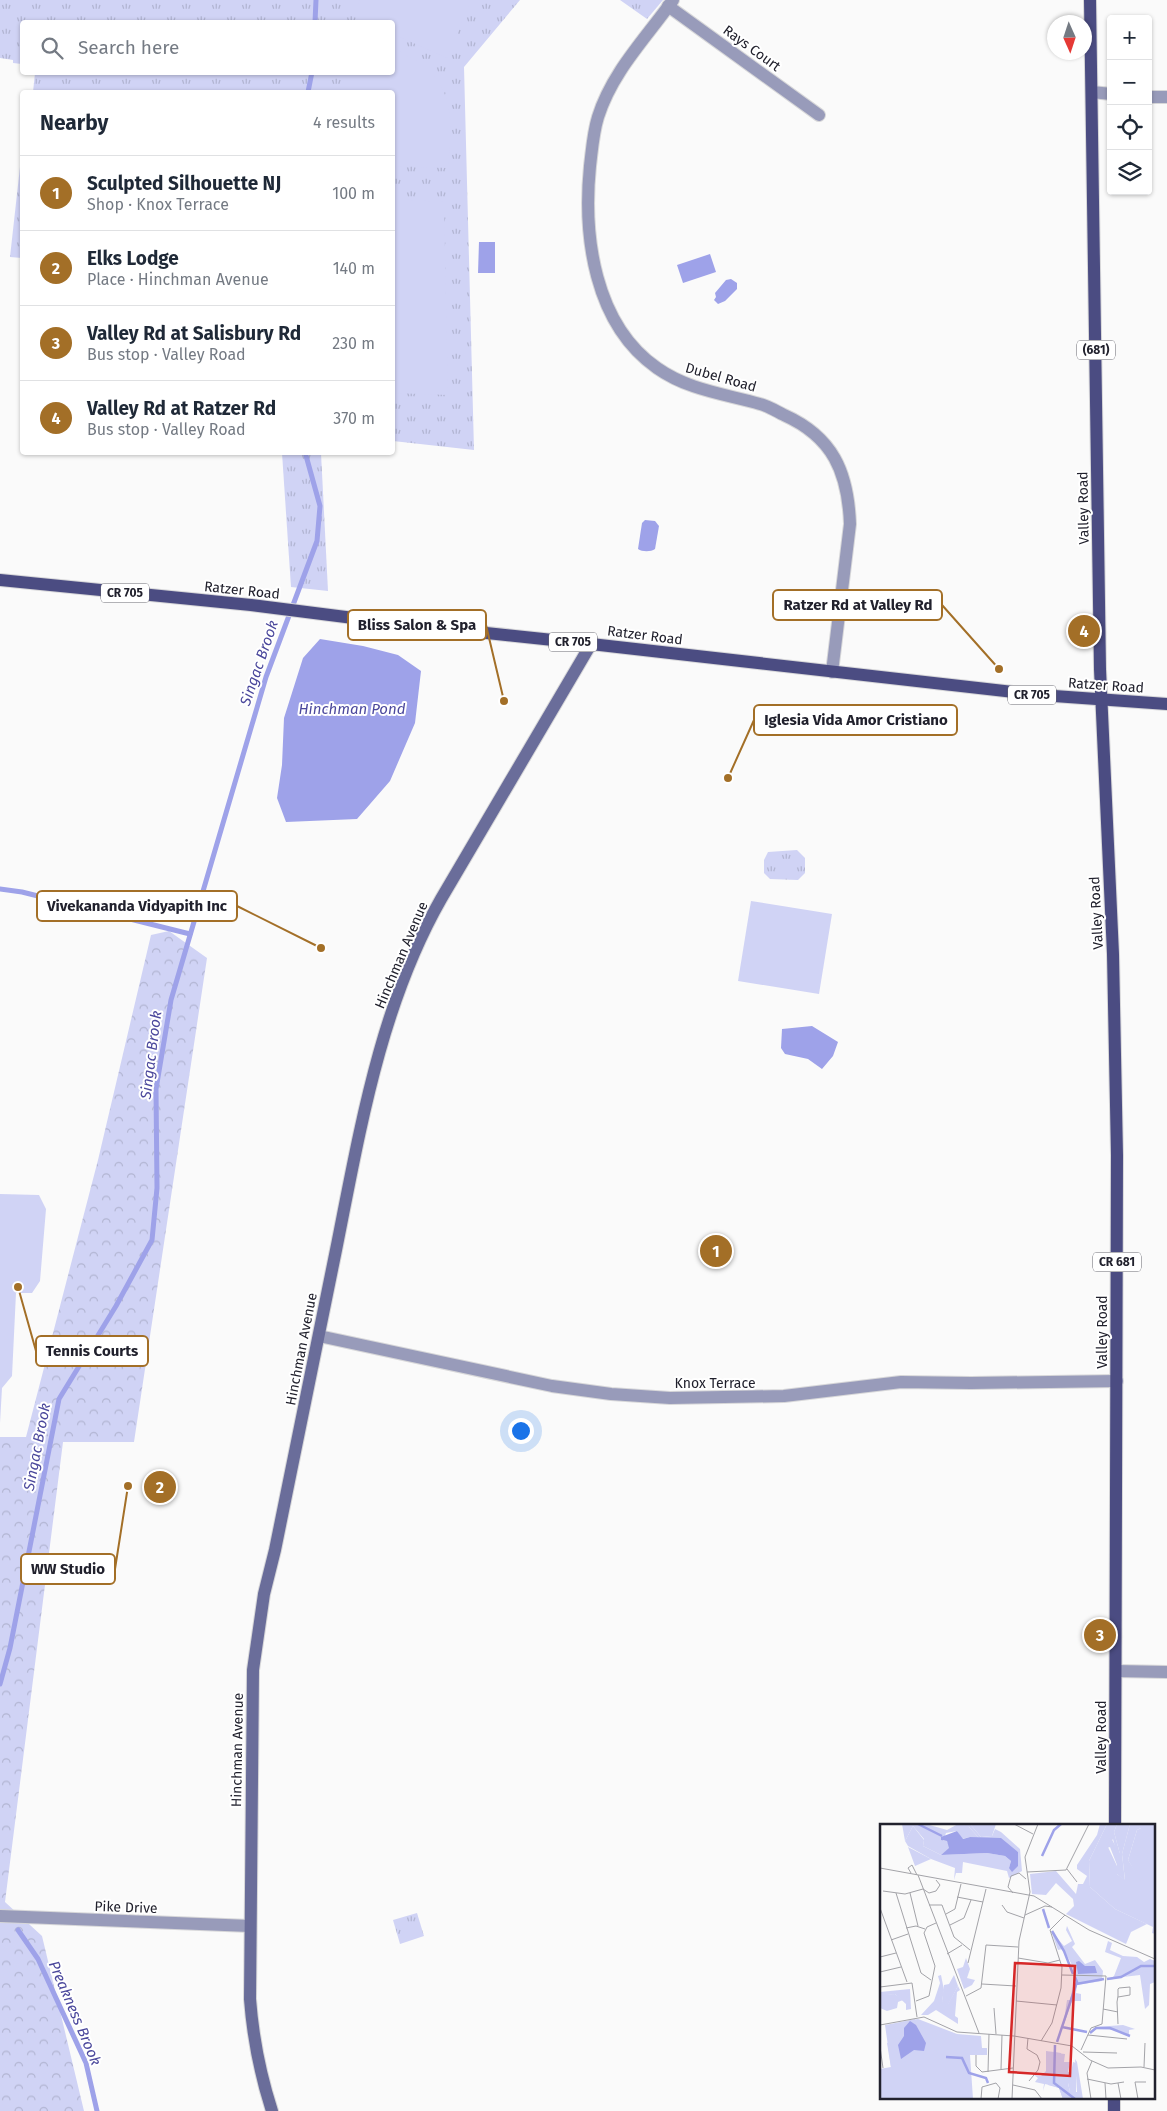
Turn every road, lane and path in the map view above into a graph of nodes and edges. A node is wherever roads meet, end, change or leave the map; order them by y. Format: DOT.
graph roads {
  1 [pos="1090,0"];
  2 [pos="671,3"];
  3 [pos="1092,92"];
  4 [pos="1107,94"];
  5 [pos="1152,97"];
  6 [pos="1167,97"];
  7 [pos="819,115"];
  8 [pos="0,580"];
  9 [pos="591,644"];
  10 [pos="832,672"];
  11 [pos="1101,700"];
  12 [pos="1167,704"];
  13 [pos="319,1336"];
  14 [pos="1117,1381"];
  15 [pos="1116,1671"];
  16 [pos="1167,1672"];
  17 [pos="1115,1824"];
  18 [pos="0,1916"];
  19 [pos="250,1926"];
  20 [pos="1114,2098"];
  21 [pos="272,2111"];
  22 [pos="1114,2111"];
  1 -- 3 [label="main road, Valley Road / (681)"];
  2 -- 7 [label="street, Rays Court"];
  2 -- 10 [label="street, Dubel Road"];
  3 -- 4 [label="street"];
  3 -- 11 [label="main road, Valley Road / (681)"];
  5 -- 6 [label="street"];
  8 -- 9 [label="main road, Ratzer Road / CR 705"];
  9 -- 10 [label="main road, Ratzer Road / CR 705"];
  9 -- 13 [label="street, Hinchman Avenue"];
  10 -- 11 [label="main road, Ratzer Road / CR 705"];
  11 -- 12 [label="main road, Ratzer Road / CR 705"];
  11 -- 14 [label="main road, Valley Road / CR 681"];
  13 -- 14 [label="street, Knox Terrace"];
  13 -- 19 [label="street, Hinchman Avenue"];
  14 -- 15 [label="main road, Valley Road / CR 681"];
  15 -- 16 [label="street"];
  15 -- 17 [label="main road, Valley Road / CR 681"];
  18 -- 19 [label="street, Pike Drive"];
  19 -- 21 [label="street, Hinchman Avenue"];
  20 -- 22 [label="main road"];
}
